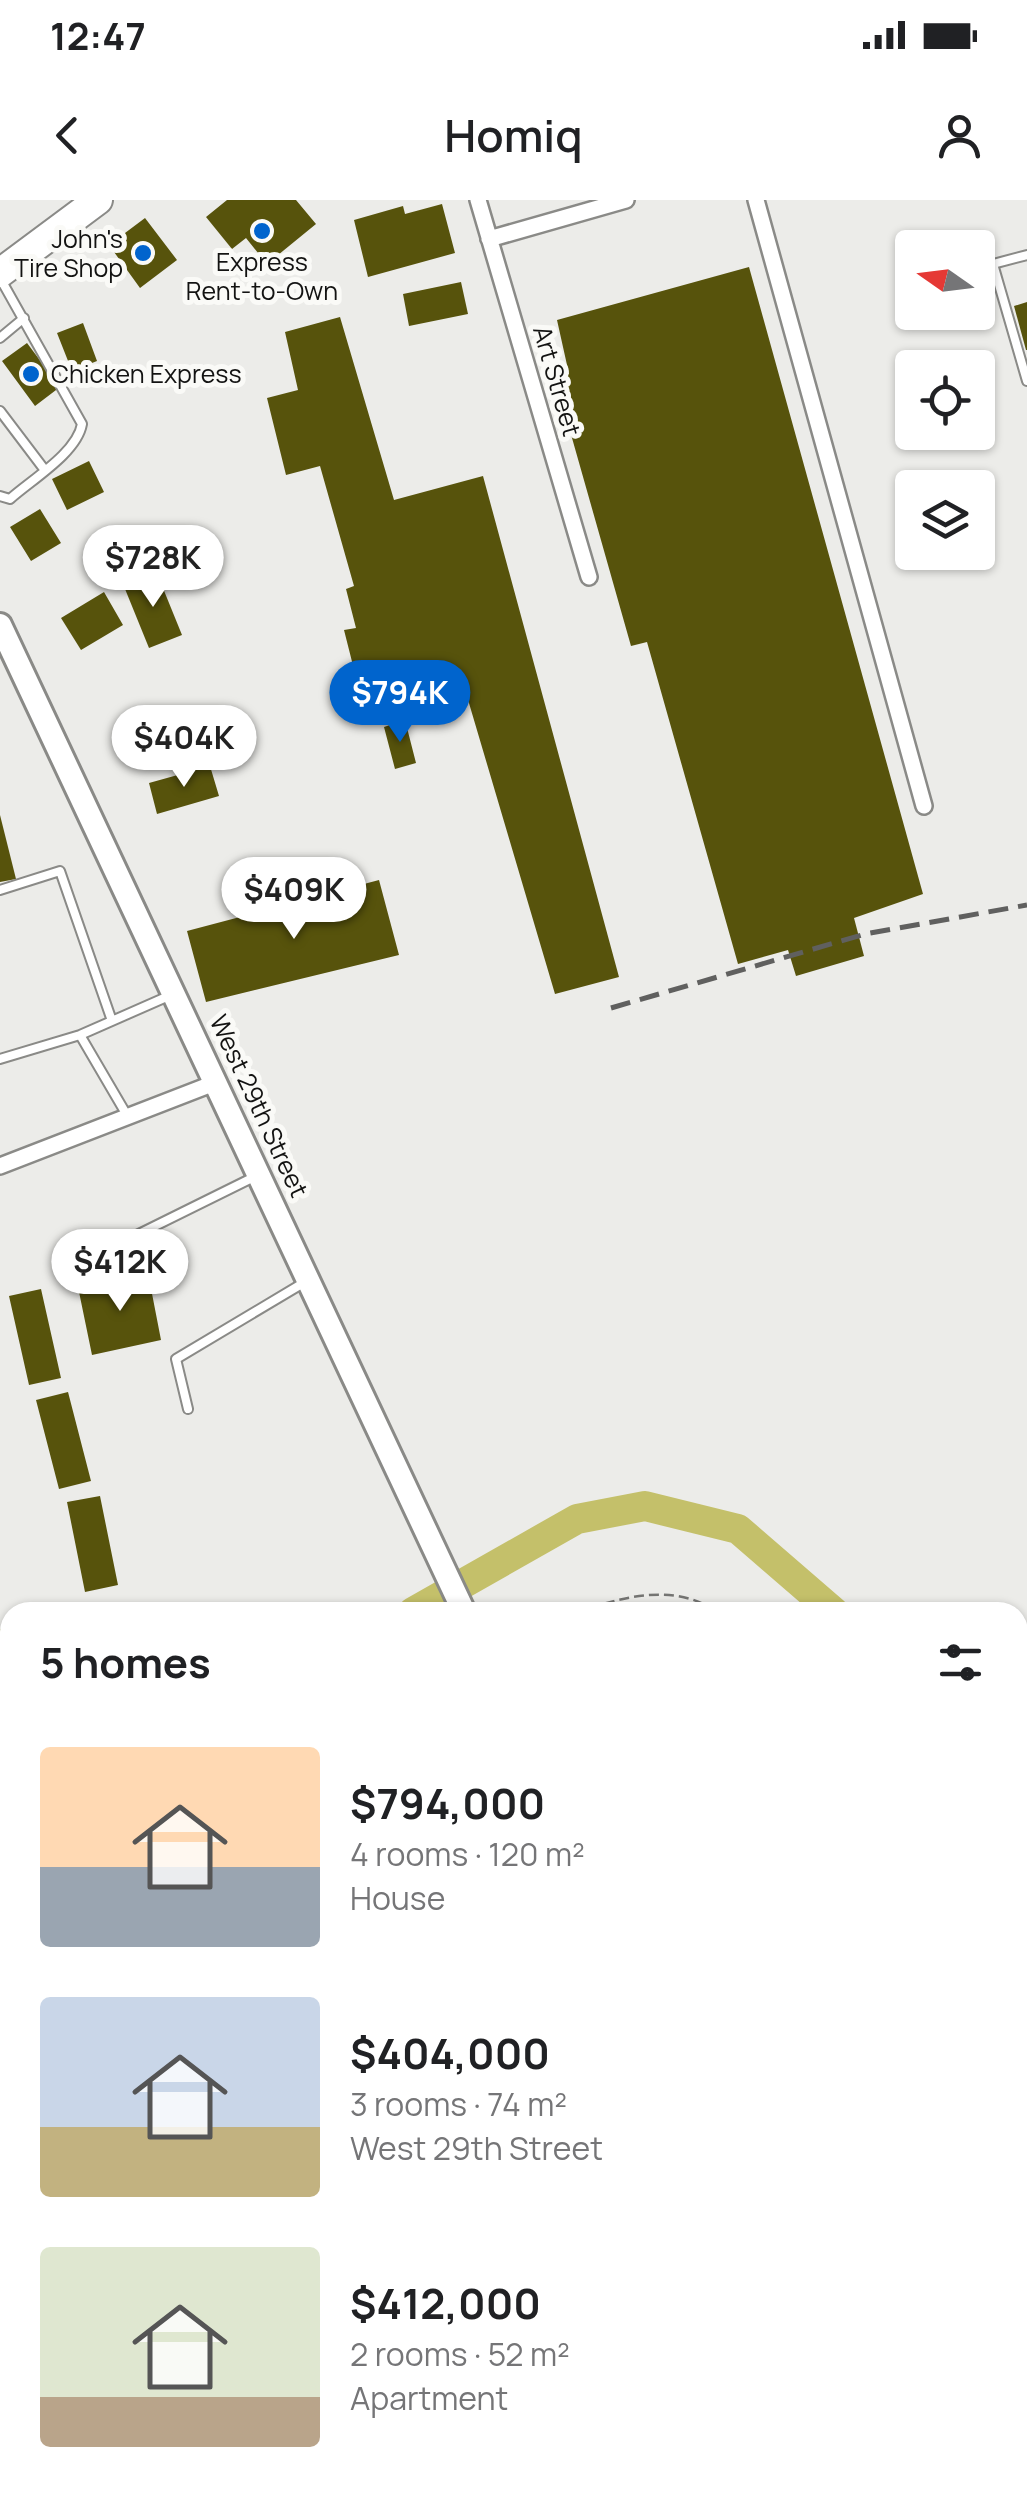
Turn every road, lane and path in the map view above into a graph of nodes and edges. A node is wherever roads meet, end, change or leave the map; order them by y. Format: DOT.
graph roads {
  1 [pos="98,200"];
  2 [pos="478,200"];
  3 [pos="626,200"];
  4 [pos="756,200"];
  5 [pos="489,240"];
  6 [pos="1027,254"];
  7 [pos="0,276"];
  8 [pos="24,318"];
  9 [pos="0,338"];
  10 [pos="1027,381"];
  11 [pos="0,412"];
  12 [pos="44,469"];
  13 [pos="0,496"];
  14 [pos="588,577"];
  15 [pos="2,633"];
  16 [pos="924,806"];
  17 [pos="0,890"];
  18 [pos="175,993"];
  19 [pos="111,1018"];
  20 [pos="80,1035"];
  21 [pos="0,1059"];
  22 [pos="218,1082"];
  23 [pos="128,1117"];
  24 [pos="0,1166"];
  25 [pos="260,1174"];
  26 [pos="72,1267"];
  27 [pos="309,1280"];
  28 [pos="188,1409"];
  29 [pos="459,1602"];
  30 [pos="609,1602"];
  31 [pos="692,1602"];
  1 -- 7 [label="highway"];
  2 -- 5 [label="street, Art Street"];
  3 -- 5 [label="street"];
  4 -- 16 [label="street"];
  5 -- 14 [label="street, Art Street"];
  6 -- 10 [label="lane"];
  7 -- 8 [label="lane"];
  8 -- 9 [label="lane"];
  8 -- 12 [label="lane"];
  11 -- 12 [label="lane"];
  12 -- 13 [label="lane"];
  15 -- 18 [label="main road, West 29th Street"];
  17 -- 19 [label="lane"];
  18 -- 19 [label="lane"];
  18 -- 22 [label="main road, West 29th Street"];
  19 -- 20 [label="lane"];
  20 -- 21 [label="lane"];
  20 -- 23 [label="lane"];
  22 -- 23 [label="street"];
  22 -- 25 [label="main road, West 29th Street"];
  23 -- 24 [label="street"];
  25 -- 26 [label="lane"];
  25 -- 27 [label="main road, West 29th Street"];
  27 -- 28 [label="lane"];
  27 -- 29 [label="main road, West 29th Street"];
  30 -- 31 [label="path"];
}
